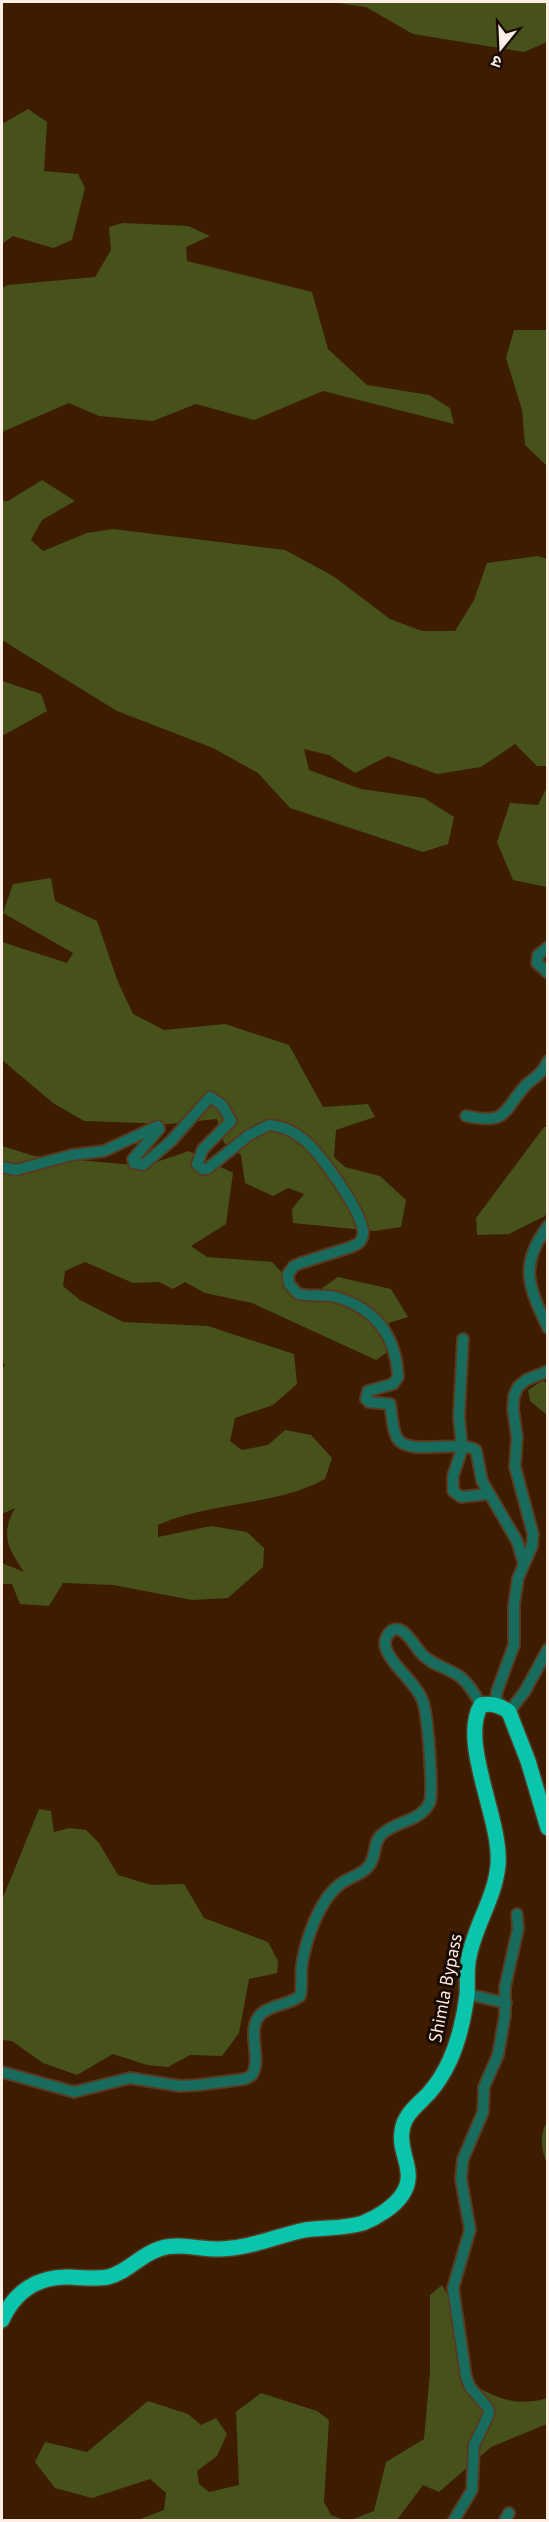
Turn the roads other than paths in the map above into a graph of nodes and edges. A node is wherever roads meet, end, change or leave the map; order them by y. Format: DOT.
graph roads {
  1 [pos="548,946"];
  2 [pos="548,973"];
  3 [pos="548,1061"];
  4 [pos="466,1116"];
  5 [pos="2,1167"];
  6 [pos="548,1226"];
  7 [pos="548,1328"];
  8 [pos="463,1339"];
  9 [pos="548,1371"];
  10 [pos="462,1446"];
  11 [pos="488,1494"];
  12 [pos="524,1564"];
  13 [pos="548,1649"];
  14 [pos="481,1705"];
  15 [pos="505,1709"];
  16 [pos="548,1828"];
  17 [pos="517,1914"];
  18 [pos="467,1994"];
  19 [pos="506,2003"];
  20 [pos="2,2072"];
  21 [pos="19,2294"];
  22 [pos="2,2303"];
  23 [pos="2,2320"];
  24 [pos="454,2520"];
  1 -- 2 [label="street"];
  3 -- 4 [label="street"];
  5 -- 10 [label="street"];
  6 -- 7 [label="street"];
  8 -- 10 [label="street"];
  9 -- 12 [label="street"];
  10 -- 11 [label="street"];
  10 -- 11 [label="street"];
  11 -- 12 [label="street"];
  12 -- 15 [label="street"];
  13 -- 15 [label="street"];
  14 -- 15 [label="highway"];
  14 -- 18 [label="highway, Shimla Bypass"];
  14 -- 20 [label="street"];
  15 -- 16 [label="highway"];
  17 -- 19 [label="street"];
  18 -- 19 [label="street"];
  18 -- 21 [label="highway, Shimla Bypass"];
  19 -- 24 [label="street"];
  21 -- 22 [label="street"];
  21 -- 23 [label="highway, Shimla Bypass"];
}
